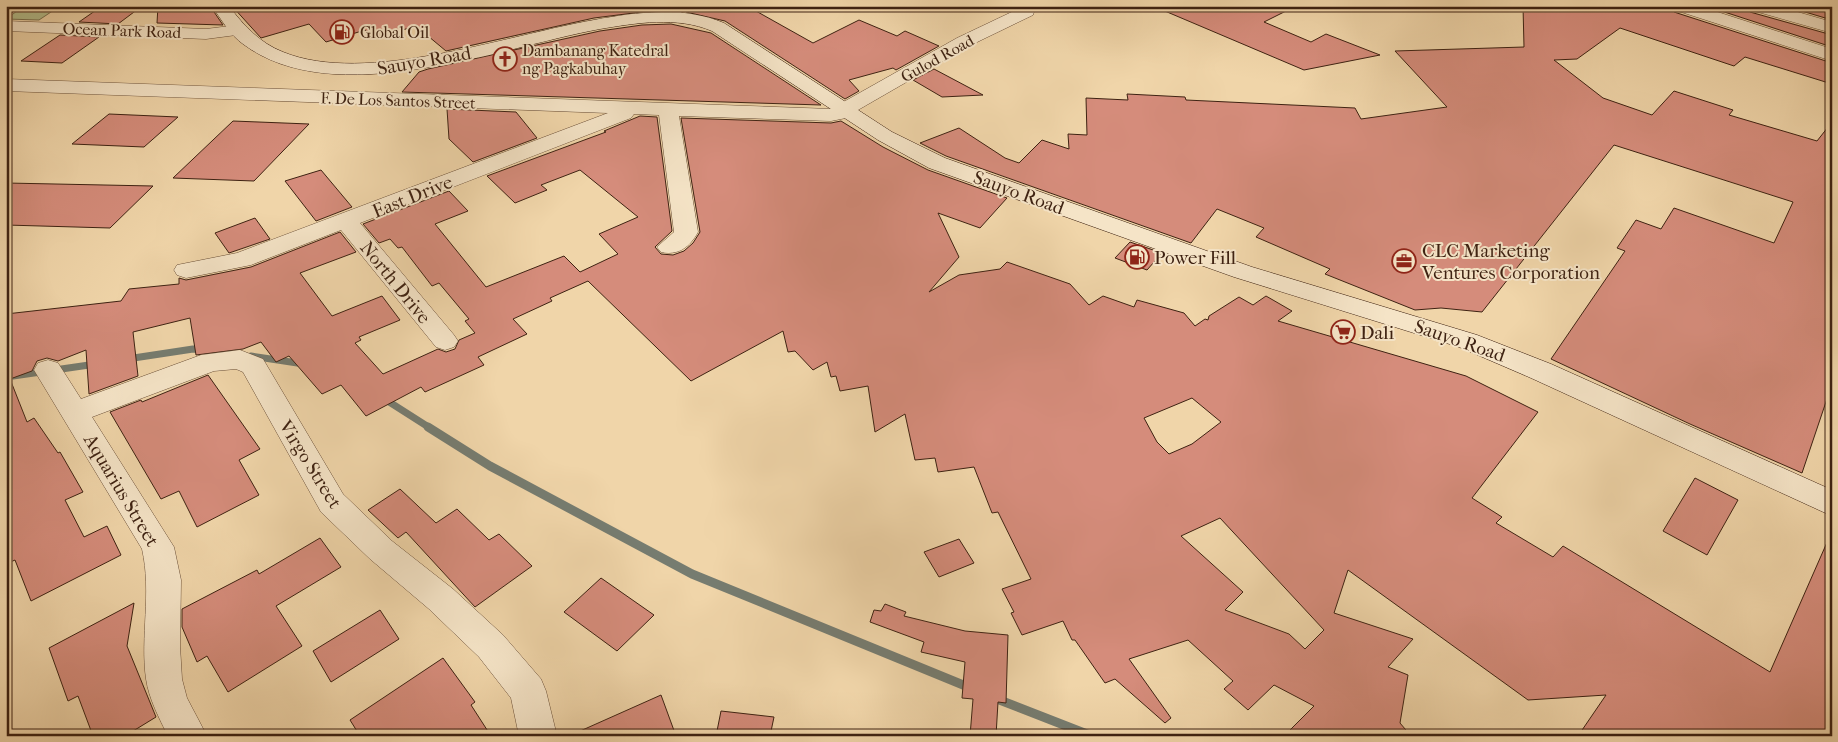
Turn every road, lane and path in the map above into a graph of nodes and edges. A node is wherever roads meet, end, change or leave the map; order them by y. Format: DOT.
graph roads {
  1 [pos="220,6"];
  2 [pos="1027,6"];
  3 [pos="1682,6"];
  4 [pos="1757,6"];
  5 [pos="670,10"];
  6 [pos="6,26"];
  7 [pos="1832,28"];
  8 [pos="238,30"];
  9 [pos="1832,55"];
  10 [pos="6,85"];
  11 [pos="841,107"];
  12 [pos="634,110"];
  13 [pos="668,110"];
  14 [pos="346,222"];
  15 [pos="669,247"];
  16 [pos="186,270"];
  17 [pos="445,342"];
  18 [pos="48,370"];
  19 [pos="76,412"];
  20 [pos="1832,504"];
  21 [pos="188,736"];
  22 [pos="538,736"];
  1 -- 8 [label="street, Sauyo Road"];
  2 -- 11 [label="street, Gulod Road"];
  3 -- 9 [label="street"];
  4 -- 7 [label="street"];
  5 -- 8 [label="street, Sauyo Road"];
  5 -- 11 [label="street, Sauyo Road"];
  6 -- 8 [label="street, Ocean Park Road"];
  10 -- 12 [label="street, F. De Los Santos Street"];
  11 -- 13 [label="street, F. De Los Santos Street"];
  11 -- 20 [label="street, Sauyo Road"];
  12 -- 13 [label="street, F. De Los Santos Street"];
  12 -- 14 [label="street, East Drive"];
  13 -- 15 [label="street"];
  14 -- 16 [label="street, East Drive"];
  14 -- 17 [label="street, North Drive"];
  18 -- 19 [label="street, Aquarius Street"];
  19 -- 21 [label="street, Aquarius Street"];
  19 -- 22 [label="street, Virgo Street"];
}
